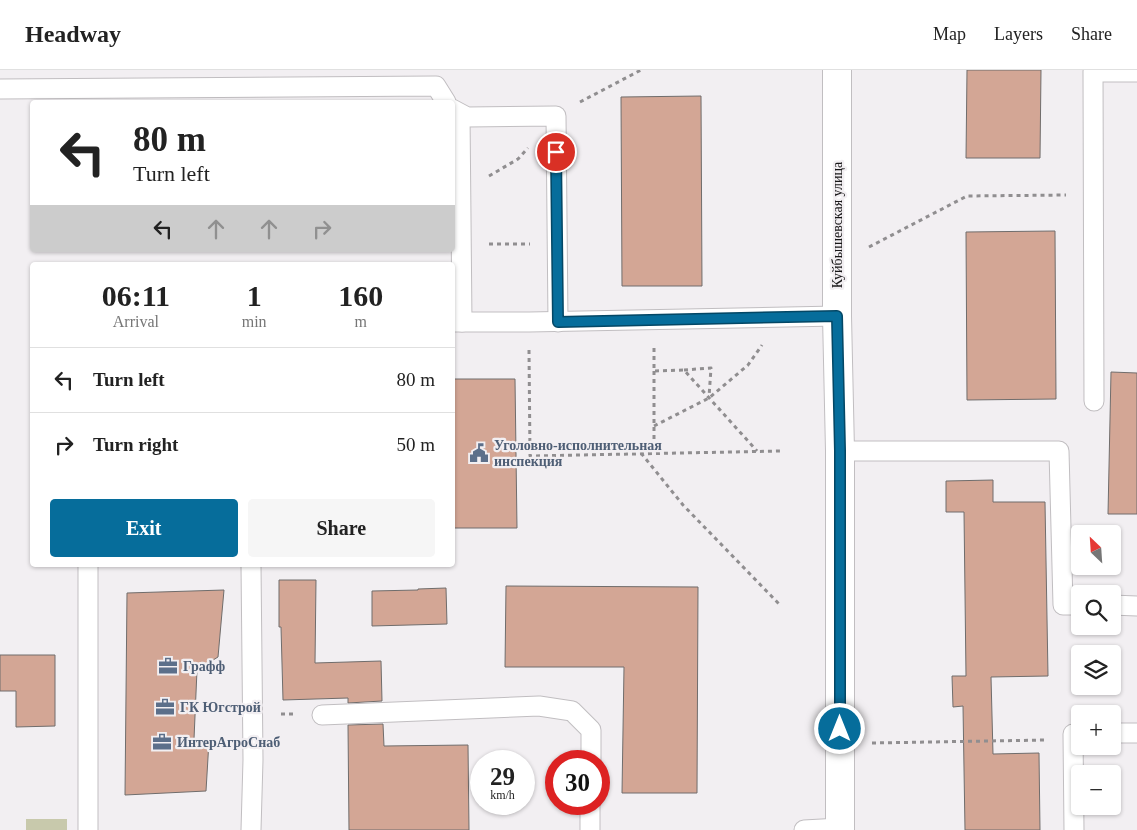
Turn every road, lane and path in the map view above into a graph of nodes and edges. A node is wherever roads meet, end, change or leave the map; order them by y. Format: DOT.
graph roads {
  1 [pos="640,70"];
  2 [pos="837,70"];
  3 [pos="1137,72"];
  4 [pos="0,89"];
  5 [pos="177,95"];
  6 [pos="446,100"];
  7 [pos="455,110"];
  8 [pos="549,116"];
  9 [pos="455,133"];
  10 [pos="460,193"];
  11 [pos="1094,194"];
  12 [pos="557,243"];
  13 [pos="461,244"];
  14 [pos="867,248"];
  15 [pos="837,316"];
  16 [pos="782,317"];
  17 [pos="653,320"];
  18 [pos="457,322"];
  19 [pos="529,322"];
  20 [pos="558,322"];
  21 [pos="684,370"];
  22 [pos="654,371"];
  23 [pos="709,398"];
  24 [pos="1094,401"];
  25 [pos="654,426"];
  26 [pos="757,451"];
  27 [pos="782,451"];
  28 [pos="840,451"];
  29 [pos="654,452"];
  30 [pos="641,453"];
  31 [pos="88,567"];
  32 [pos="251,567"];
  33 [pos="1071,605"];
  34 [pos="1121,605"];
  35 [pos="781,606"];
  36 [pos="1137,606"];
  37 [pos="252,714"];
  38 [pos="322,714"];
  39 [pos="1121,733"];
  40 [pos="1137,733"];
  41 [pos="1071,737"];
  42 [pos="869,743"];
  43 [pos="591,750"];
  44 [pos="1076,755"];
  45 [pos="590,815"];
  46 [pos="840,829"];
  47 [pos="88,830"];
  48 [pos="251,830"];
  49 [pos="590,830"];
  50 [pos="804,830"];
  51 [pos="1074,830"];
  1 -- 8 [label="path"];
  2 -- 15 [label="street, Куйбышевская улица"];
  3 -- 11 [label="lane"];
  4 -- 5 [label="lane"];
  5 -- 6 [label="lane"];
  7 -- 8 [label="lane"];
  8 -- 10 [label="path"];
  8 -- 12 [label="lane"];
  9 -- 10 [label="lane"];
  10 -- 13 [label="lane"];
  11 -- 14 [label="path"];
  11 -- 24 [label="lane"];
  12 -- 13 [label="path"];
  12 -- 20 [label="lane"];
  13 -- 18 [label="lane"];
  15 -- 16 [label="lane"];
  15 -- 28 [label="street, Куйбышевская улица"];
  16 -- 17 [label="lane"];
  16 -- 23 [label="path"];
  17 -- 20 [label="lane"];
  17 -- 22 [label="path"];
  18 -- 19 [label="lane"];
  19 -- 20 [label="lane"];
  19 -- 30 [label="path"];
  21 -- 22 [label="path"];
  21 -- 23 [label="path"];
  21 -- 23 [label="path"];
  22 -- 25 [label="path"];
  23 -- 25 [label="path"];
  23 -- 26 [label="path"];
  25 -- 29 [label="path"];
  26 -- 27 [label="path"];
  26 -- 29 [label="path"];
  28 -- 33 [label="lane"];
  28 -- 46 [label="street, Куйбышевская улица"];
  29 -- 30 [label="path"];
  30 -- 35 [label="path"];
  31 -- 47 [label="lane"];
  32 -- 37 [label="lane"];
  34 -- 36 [label="lane"];
  37 -- 38 [label="path"];
  37 -- 48 [label="lane"];
  38 -- 43 [label="lane"];
  39 -- 40 [label="lane"];
  41 -- 42 [label="path"];
  44 -- 51 [label="lane"];
  45 -- 49 [label="lane"];
  46 -- 50 [label="lane"];
}
